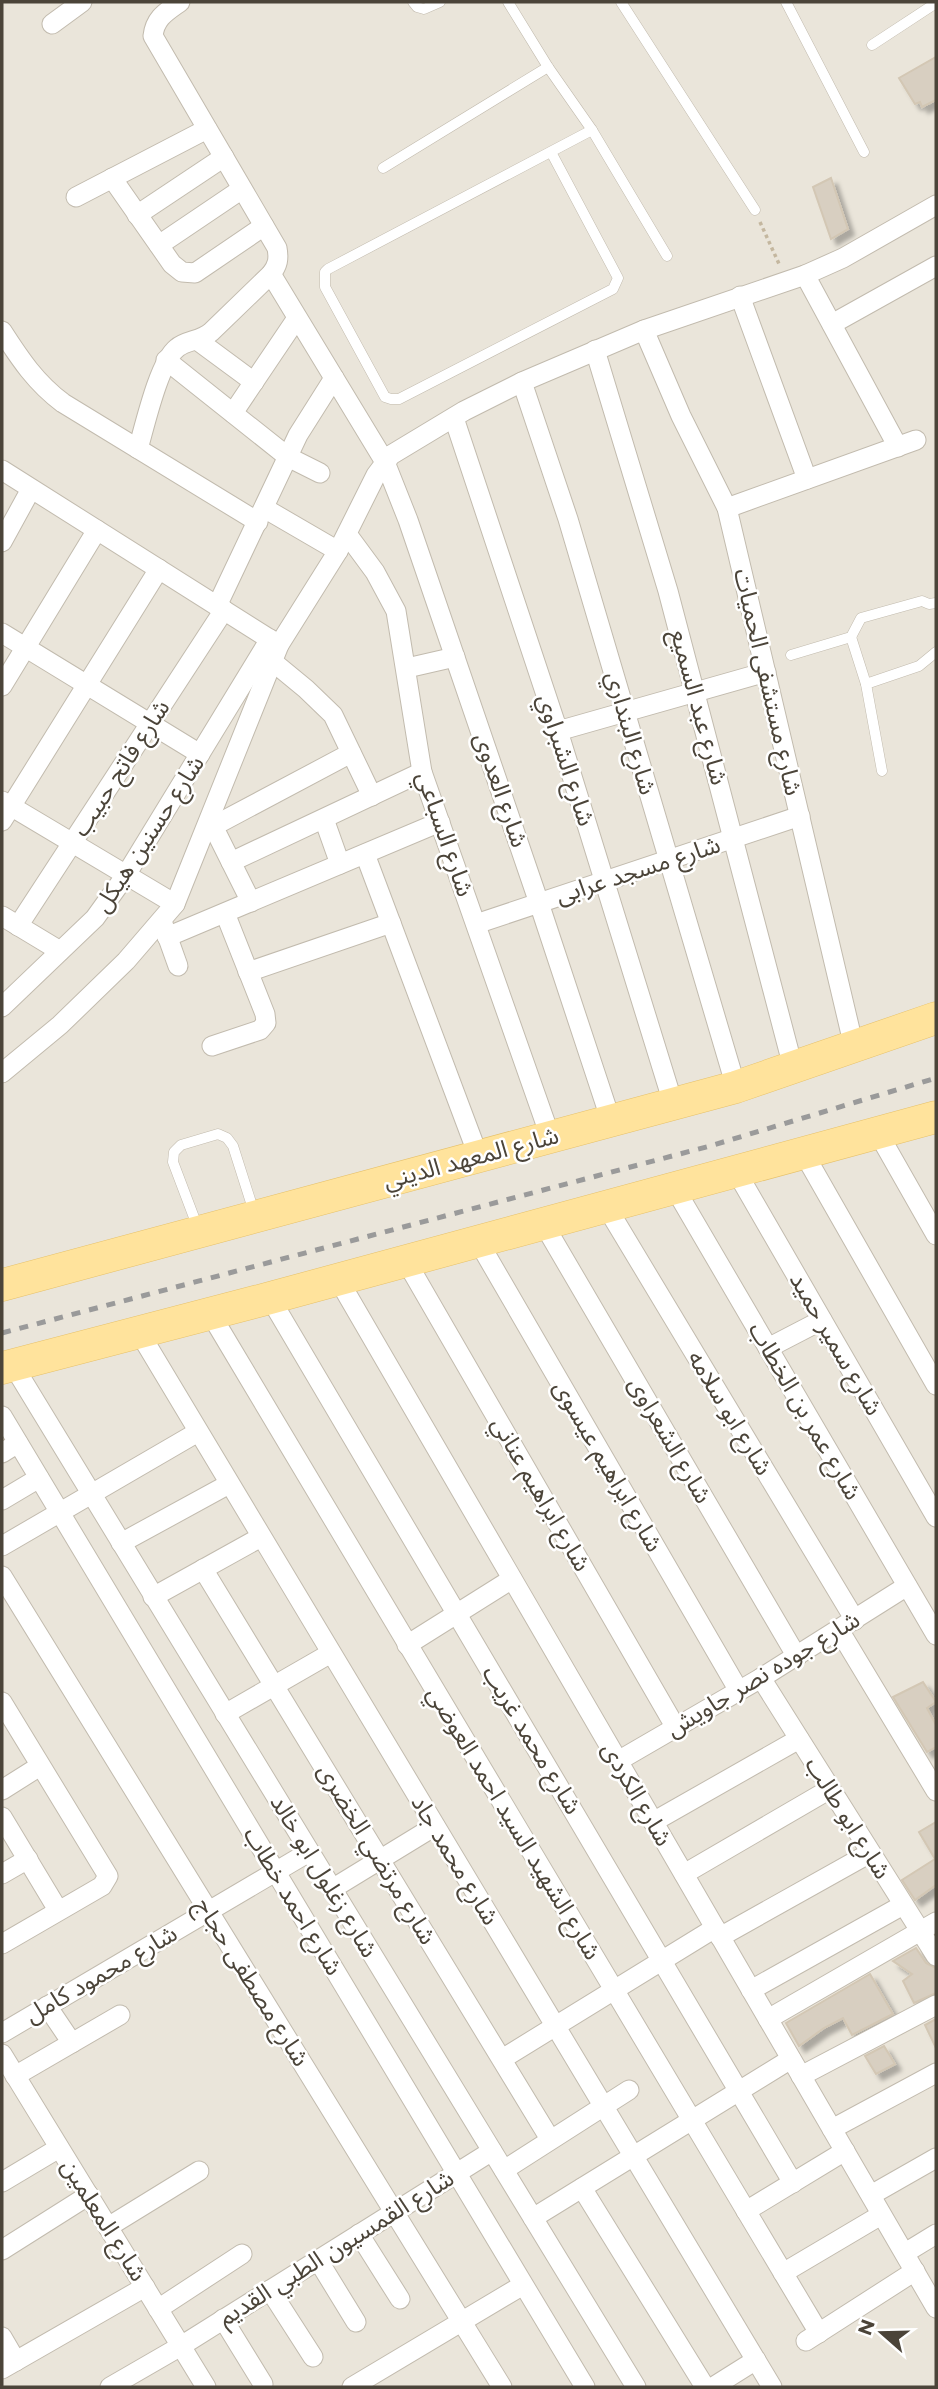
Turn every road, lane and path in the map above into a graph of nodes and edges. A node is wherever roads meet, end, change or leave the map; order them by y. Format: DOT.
graph roads {
  1 [pos="82,2"];
  2 [pos="180,2"];
  3 [pos="413,2"];
  4 [pos="440,2"];
  5 [pos="508,2"];
  6 [pos="621,2"];
  7 [pos="786,2"];
  8 [pos="936,3"];
  9 [pos="156,8"];
  10 [pos="52,24"];
  11 [pos="872,45"];
  12 [pos="548,68"];
  13 [pos="207,129"];
  14 [pos="592,130"];
  15 [pos="551,152"];
  16 [pos="864,152"];
  17 [pos="224,157"];
  18 [pos="383,168"];
  19 [pos="112,178"];
  20 [pos="242,189"];
  21 [pos="76,197"];
  22 [pos="936,205"];
  23 [pos="755,210"];
  24 [pos="137,215"];
  25 [pos="264,226"];
  26 [pos="159,245"];
  27 [pos="667,256"];
  28 [pos="936,266"];
  29 [pos="271,274"];
  30 [pos="796,278"];
  31 [pos="740,296"];
  32 [pos="297,318"];
  33 [pos="832,324"];
  34 [pos="644,330"];
  35 [pos="2,331"];
  36 [pos="197,340"];
  37 [pos="594,349"];
  38 [pos="166,360"];
  39 [pos="334,378"];
  40 [pos="254,382"];
  41 [pos="522,382"];
  42 [pos="233,413"];
  43 [pos="454,418"];
  44 [pos="138,449"];
  45 [pos="288,457"];
  46 [pos="385,462"];
  47 [pos="2,470"];
  48 [pos="320,473"];
  49 [pos="807,479"];
  50 [pos="32,489"];
  51 [pos="727,508"];
  52 [pos="261,515"];
  53 [pos="97,530"];
  54 [pos="2,542"];
  55 [pos="343,543"];
  56 [pos="159,569"];
  57 [pos="936,603"];
  58 [pos="220,608"];
  59 [pos="2,633"];
  60 [pos="851,637"];
  61 [pos="25,647"];
  62 [pos="274,649"];
  63 [pos="936,652"];
  64 [pos="791,655"];
  65 [pos="455,657"];
  66 [pos="407,668"];
  67 [pos="766,672"];
  68 [pos="866,684"];
  69 [pos="2,685"];
  70 [pos="87,685"];
  71 [pos="695,692"];
  72 [pos="625,712"];
  73 [pos="150,723"];
  74 [pos="558,731"];
  75 [pos="351,753"];
  76 [pos="200,754"];
  77 [pos="882,771"];
  78 [pos="422,772"];
  79 [pos="372,796"];
  80 [pos="5,809"];
  81 [pos="800,816"];
  82 [pos="324,819"];
  83 [pos="440,822"];
  84 [pos="210,828"];
  85 [pos="733,838"];
  86 [pos="72,843"];
  87 [pos="365,854"];
  88 [pos="668,860"];
  89 [pos="231,862"];
  90 [pos="340,864"];
  91 [pos="127,875"];
  92 [pos="604,881"];
  93 [pos="251,902"];
  94 [pos="539,903"];
  95 [pos="176,904"];
  96 [pos="225,912"];
  97 [pos="10,921"];
  98 [pos="391,923"];
  99 [pos="476,924"];
  100 [pos="164,929"];
  101 [pos="60,951"];
  102 [pos="178,966"];
  103 [pos="248,972"];
  104 [pos="5,1000"];
  105 [pos="936,1018"];
  106 [pos="896,1033"];
  107 [pos="936,1037"];
  108 [pos="212,1046"];
  109 [pos="854,1047"];
  110 [pos="793,1067"];
  111 [pos="2,1073"];
  112 [pos="736,1087"];
  113 [pos="673,1103"];
  114 [pos="936,1117"];
  115 [pos="611,1121"];
  116 [pos="878,1133"];
  117 [pos="551,1136"];
  118 [pos="803,1152"];
  119 [pos="478,1155"];
  120 [pos="736,1171"];
  121 [pos="674,1187"];
  122 [pos="606,1206"];
  123 [pos="256,1216"];
  124 [pos="543,1223"];
  125 [pos="200,1232"];
  126 [pos="936,1235"];
  127 [pos="478,1241"];
  128 [pos="406,1261"];
  129 [pos="338,1279"];
  130 [pos="2,1285"];
  131 [pos="270,1298"];
  132 [pos="210,1313"];
  133 [pos="822,1320"];
  134 [pos="139,1332"];
  135 [pos="768,1348"];
  136 [pos="7,1367"];
  137 [pos="936,1385"];
  138 [pos="2,1416"];
  139 [pos="198,1432"];
  140 [pos="10,1448"];
  141 [pos="39,1478"];
  142 [pos="229,1484"];
  143 [pos="91,1494"];
  144 [pos="2,1500"];
  145 [pos="60,1512"];
  146 [pos="936,1517"];
  147 [pos="261,1537"];
  148 [pos="121,1543"];
  149 [pos="2,1546"];
  150 [pos="203,1569"];
  151 [pos="2,1576"];
  152 [pos="512,1579"];
  153 [pos="907,1586"];
  154 [pos="153,1597"];
  155 [pos="457,1614"];
  156 [pos="846,1625"];
  157 [pos="936,1635"];
  158 [pos="407,1645"];
  159 [pos="331,1653"];
  160 [pos="797,1657"];
  161 [pos="761,1678"];
  162 [pos="274,1686"];
  163 [pos="739,1691"];
  164 [pos="2,1702"];
  165 [pos="225,1714"];
  166 [pos="7,1724"];
  167 [pos="676,1728"];
  168 [pos="799,1739"];
  169 [pos="618,1761"];
  170 [pos="40,1766"];
  171 [pos="830,1789"];
  172 [pos="2,1790"];
  173 [pos="936,1791"];
  174 [pos="2,1817"];
  175 [pos="653,1822"];
  176 [pos="435,1826"];
  177 [pos="309,1852"];
  178 [pos="870,1853"];
  179 [pos="28,1859"];
  180 [pos="380,1859"];
  181 [pos="276,1872"];
  182 [pos="2,1874"];
  183 [pos="684,1874"];
  184 [pos="332,1889"];
  185 [pos="903,1905"];
  186 [pos="58,1910"];
  187 [pos="208,1911"];
  188 [pos="928,1927"];
  189 [pos="718,1933"];
  190 [pos="2,1944"];
  191 [pos="936,1956"];
  192 [pos="662,1961"];
  193 [pos="614,1990"];
  194 [pos="751,1990"];
  195 [pos="936,2005"];
  196 [pos="47,2006"];
  197 [pos="120,2015"];
  198 [pos="768,2019"];
  199 [pos="555,2026"];
  200 [pos="2,2033"];
  201 [pos="72,2043"];
  202 [pos="3,2057"];
  203 [pos="502,2059"];
  204 [pos="791,2059"];
  205 [pos="936,2073"];
  206 [pos="15,2076"];
  207 [pos="802,2076"];
  208 [pos="629,2090"];
  209 [pos="739,2091"];
  210 [pos="604,2106"];
  211 [pos="692,2120"];
  212 [pos="832,2129"];
  213 [pos="550,2139"];
  214 [pos="59,2148"];
  215 [pos="492,2151"];
  216 [pos="845,2151"];
  217 [pos="633,2156"];
  218 [pos="936,2158"];
  219 [pos="503,2170"];
  220 [pos="199,2171"];
  221 [pos="456,2173"];
  222 [pos="2,2182"];
  223 [pos="793,2183"];
  224 [pos="582,2188"];
  225 [pos="89,2195"];
  226 [pos="871,2195"];
  227 [pos="746,2211"];
  228 [pos="394,2212"];
  229 [pos="881,2215"];
  230 [pos="533,2218"];
  231 [pos="108,2227"];
  232 [pos="359,2234"];
  233 [pos="936,2234"];
  234 [pos="2,2250"];
  235 [pos="905,2253"];
  236 [pos="242,2254"];
  237 [pos="318,2260"];
  238 [pos="915,2271"];
  239 [pos="783,2273"];
  240 [pos="523,2285"];
  241 [pos="145,2287"];
  242 [pos="270,2290"];
  243 [pos="400,2299"];
  244 [pos="936,2308"];
  245 [pos="158,2309"];
  246 [pos="223,2319"];
  247 [pos="356,2322"];
  248 [pos="461,2322"];
  249 [pos="2,2337"];
  250 [pos="181,2346"];
  251 [pos="313,2357"];
  252 [pos="756,2360"];
  253 [pos="9,2365"];
  254 [pos="263,2385"];
  255 [pos="110,2387"];
  256 [pos="206,2387"];
  257 [pos="352,2387"];
  258 [pos="502,2387"];
  259 [pos="585,2387"];
  260 [pos="636,2387"];
  261 [pos="705,2387"];
  262 [pos="713,2387"];
  263 [pos="772,2387"];
  1 -- 10 [label="street"];
  2 -- 9 [label="street"];
  3 -- 4 [label="lane"];
  5 -- 12 [label="lane"];
  6 -- 23 [label="lane"];
  7 -- 16 [label="lane"];
  8 -- 11 [label="lane"];
  9 -- 13 [label="street"];
  12 -- 14 [label="lane"];
  12 -- 18 [label="lane"];
  13 -- 17 [label="street"];
  13 -- 19 [label="street"];
  14 -- 15 [label="lane"];
  14 -- 27 [label="lane"];
  15 -- 15 [label="lane"];
  17 -- 20 [label="street"];
  17 -- 24 [label="street"];
  19 -- 21 [label="street"];
  19 -- 24 [label="street"];
  20 -- 25 [label="street"];
  20 -- 26 [label="street"];
  22 -- 30 [label="street"];
  23 -- 30 [label="path"];
  24 -- 26 [label="street"];
  25 -- 26 [label="street"];
  25 -- 29 [label="street"];
  28 -- 33 [label="street"];
  29 -- 32 [label="street, شارع العدوى"];
  29 -- 36 [label="street"];
  30 -- 31 [label="street"];
  30 -- 33 [label="street"];
  31 -- 34 [label="street"];
  31 -- 49 [label="street"];
  32 -- 39 [label="street, شارع العدوى"];
  32 -- 40 [label="street"];
  33 -- 49 [label="street"];
  34 -- 37 [label="street"];
  34 -- 51 [label="street, شارع مستشفى الحميات"];
  35 -- 44 [label="street"];
  36 -- 38 [label="street"];
  36 -- 40 [label="street"];
  37 -- 41 [label="street"];
  37 -- 71 [label="street, شارع عبد السميع"];
  38 -- 42 [label="street"];
  38 -- 44 [label="street"];
  39 -- 45 [label="street, شارع فاتح حبيب"];
  39 -- 46 [label="street, شارع العدوى"];
  40 -- 42 [label="street"];
  41 -- 43 [label="street"];
  41 -- 72 [label="street, شارع البنداري"];
  42 -- 45 [label="street"];
  43 -- 46 [label="street"];
  43 -- 74 [label="street, شارع الشبراوي"];
  44 -- 52 [label="street"];
  45 -- 48 [label="street"];
  45 -- 52 [label="street, شارع فاتح حبيب"];
  46 -- 55 [label="street"];
  46 -- 65 [label="street, شارع العدوى"];
  47 -- 50 [label="street"];
  49 -- 51 [label="street"];
  50 -- 53 [label="street"];
  50 -- 54 [label="street"];
  51 -- 67 [label="street, شارع مستشفى الحميات"];
  52 -- 55 [label="street"];
  52 -- 58 [label="street, شارع فاتح حبيب"];
  53 -- 56 [label="street"];
  53 -- 61 [label="street"];
  55 -- 62 [label="street"];
  55 -- 66 [label="street, شارع السباعي"];
  56 -- 58 [label="street"];
  56 -- 70 [label="street"];
  57 -- 60 [label="lane"];
  58 -- 62 [label="street"];
  58 -- 73 [label="street, شارع فاتح حبيب"];
  59 -- 61 [label="street"];
  60 -- 64 [label="lane"];
  60 -- 68 [label="lane"];
  61 -- 69 [label="street"];
  61 -- 70 [label="street"];
  62 -- 75 [label="street"];
  62 -- 76 [label="street, شارع حسنين هيكل"];
  62 -- 84 [label="street"];
  63 -- 68 [label="lane"];
  65 -- 66 [label="street"];
  65 -- 94 [label="street, شارع العدوى"];
  66 -- 78 [label="street, شارع السباعي"];
  67 -- 71 [label="street"];
  67 -- 81 [label="street, شارع مستشفى الحميات"];
  68 -- 77 [label="lane"];
  70 -- 73 [label="street"];
  70 -- 80 [label="street"];
  71 -- 72 [label="street"];
  71 -- 85 [label="street, شارع عبد السميع"];
  72 -- 74 [label="street"];
  72 -- 88 [label="street, شارع البنداري"];
  73 -- 76 [label="street"];
  73 -- 86 [label="street, شارع فاتح حبيب"];
  74 -- 92 [label="street, شارع الشبراوي"];
  75 -- 79 [label="street"];
  75 -- 84 [label="street"];
  76 -- 91 [label="street, شارع حسنين هيكل"];
  78 -- 79 [label="street"];
  78 -- 83 [label="street, شارع السباعي"];
  79 -- 82 [label="street"];
  80 -- 86 [label="street"];
  81 -- 85 [label="street, شارع مسجد عرابى"];
  81 -- 109 [label="street, شارع مستشفى الحميات"];
  82 -- 89 [label="street"];
  82 -- 90 [label="street"];
  83 -- 87 [label="street"];
  83 -- 99 [label="street, شارع السباعي"];
  84 -- 89 [label="street"];
  84 -- 95 [label="street"];
  85 -- 88 [label="street, شارع مسجد عرابى"];
  85 -- 110 [label="street, شارع عبد السميع"];
  86 -- 91 [label="street"];
  86 -- 97 [label="street, شارع فاتح حبيب"];
  87 -- 90 [label="street"];
  87 -- 98 [label="street"];
  88 -- 92 [label="street, شارع مسجد عرابى"];
  88 -- 112 [label="street, شارع البنداري"];
  89 -- 93 [label="street"];
  90 -- 93 [label="street"];
  91 -- 95 [label="street"];
  91 -- 101 [label="street, شارع حسنين هيكل"];
  92 -- 94 [label="street, شارع مسجد عرابى"];
  92 -- 113 [label="street, شارع الشبراوي"];
  93 -- 96 [label="street"];
  94 -- 99 [label="street, شارع مسجد عرابى"];
  94 -- 115 [label="street, شارع العدوى"];
  95 -- 100 [label="street"];
  96 -- 100 [label="street"];
  96 -- 103 [label="street"];
  97 -- 101 [label="street"];
  98 -- 103 [label="street"];
  98 -- 119 [label="street"];
  99 -- 117 [label="street, شارع السباعي"];
  100 -- 102 [label="street"];
  100 -- 111 [label="street"];
  101 -- 104 [label="street, شارع حسنين هيكل"];
  103 -- 108 [label="street"];
  105 -- 106 [label="main road, شارع المعهد الديني"];
  106 -- 107 [label="main road"];
  106 -- 109 [label="main road, شارع المعهد الديني"];
  109 -- 110 [label="main road, شارع المعهد الديني"];
  110 -- 112 [label="main road, شارع المعهد الديني"];
  112 -- 113 [label="main road, شارع المعهد الديني"];
  113 -- 115 [label="main road, شارع المعهد الديني"];
  114 -- 116 [label="main road"];
  115 -- 117 [label="main road, شارع المعهد الديني"];
  116 -- 118 [label="main road"];
  116 -- 126 [label="street"];
  117 -- 119 [label="main road, شارع المعهد الديني"];
  118 -- 120 [label="main road"];
  118 -- 137 [label="street"];
  119 -- 123 [label="main road, شارع المعهد الديني"];
  120 -- 121 [label="main road"];
  120 -- 133 [label="street, شارع سمير حميد"];
  121 -- 122 [label="main road"];
  121 -- 135 [label="street, شارع عمر بن الخطاب"];
  122 -- 124 [label="main road"];
  122 -- 156 [label="street, شارع ابو سلامه"];
  123 -- 125 [label="main road, شارع المعهد الديني"];
  123 -- 125 [label="lane"];
  124 -- 127 [label="main road"];
  124 -- 160 [label="street, شارع الشعراوى"];
  125 -- 130 [label="main road, شارع المعهد الديني"];
  127 -- 128 [label="main road"];
  127 -- 163 [label="street, شارع ابراهيم عيسوى"];
  128 -- 129 [label="main road"];
  128 -- 167 [label="street, شارع ابراهيم عناني"];
  129 -- 131 [label="main road"];
  129 -- 152 [label="street, شارع الكردى"];
  131 -- 132 [label="main road"];
  131 -- 155 [label="street, شارع محمد غريب"];
  132 -- 134 [label="main road"];
  132 -- 158 [label="street, شارع الشهيد السيد احمد العوضي"];
  133 -- 135 [label="street"];
  133 -- 146 [label="street, شارع سمير حميد"];
  134 -- 136 [label="main road"];
  134 -- 139 [label="street, شارع محمد جاد"];
  135 -- 153 [label="street, شارع عمر بن الخطاب"];
  136 -- 143 [label="street, شارع زغلول ابو خالد"];
  138 -- 140 [label="street, شارع احمد خطاب"];
  139 -- 142 [label="street, شارع محمد جاد"];
  139 -- 143 [label="street"];
  140 -- 141 [label="street, شارع احمد خطاب"];
  141 -- 144 [label="street"];
  141 -- 145 [label="street, شارع احمد خطاب"];
  142 -- 147 [label="street, شارع محمد جاد"];
  142 -- 148 [label="street"];
  143 -- 145 [label="street"];
  143 -- 148 [label="street, شارع زغلول ابو خالد"];
  145 -- 149 [label="street"];
  145 -- 181 [label="street, شارع احمد خطاب"];
  147 -- 150 [label="street"];
  147 -- 159 [label="street, شارع محمد جاد"];
  148 -- 154 [label="street, شارع زغلول ابو خالد"];
  150 -- 154 [label="street"];
  150 -- 162 [label="street, شارع مرتضي الخضرى"];
  151 -- 187 [label="street, شارع مصطفى حجاج"];
  152 -- 155 [label="street"];
  152 -- 169 [label="street, شارع الكردى"];
  153 -- 156 [label="street, شارع جوده نصر جاويش"];
  153 -- 157 [label="street, شارع عمر بن الخطاب"];
  154 -- 165 [label="street, شارع زغلول ابو خالد"];
  155 -- 158 [label="street"];
  155 -- 192 [label="street, شارع محمد غريب"];
  156 -- 160 [label="street, شارع جوده نصر جاويش"];
  156 -- 173 [label="street, شارع ابو سلامه"];
  158 -- 193 [label="street, شارع الشهيد السيد احمد العوضي"];
  159 -- 162 [label="street"];
  159 -- 176 [label="street, شارع محمد جاد"];
  160 -- 161 [label="street, شارع جوده نصر جاويش"];
  161 -- 163 [label="street, شارع جوده نصر جاويش"];
  161 -- 168 [label="street, شارع ابو طالب"];
  162 -- 165 [label="street"];
  162 -- 180 [label="street, شارع مرتضي الخضرى"];
  163 -- 167 [label="street, شارع جوده نصر جاويش"];
  164 -- 166 [label="street"];
  165 -- 177 [label="street, شارع زغلول ابو خالد"];
  166 -- 170 [label="street"];
  167 -- 169 [label="street, شارع جوده نصر جاويش"];
  168 -- 171 [label="street, شارع ابو طالب"];
  168 -- 175 [label="street"];
  169 -- 175 [label="street, شارع الكردى"];
  170 -- 172 [label="street"];
  170 -- 186 [label="street"];
  171 -- 178 [label="street, شارع ابو طالب"];
  171 -- 183 [label="street"];
  174 -- 179 [label="street"];
  175 -- 183 [label="street, شارع الكردى"];
  176 -- 180 [label="street"];
  176 -- 199 [label="street, شارع محمد جاد"];
  177 -- 181 [label="street, شارع محمود كامل"];
  177 -- 184 [label="street, شارع زغلول ابو خالد"];
  178 -- 185 [label="street, شارع ابو طالب"];
  178 -- 189 [label="street"];
  179 -- 182 [label="street"];
  179 -- 186 [label="street"];
  180 -- 184 [label="street"];
  180 -- 203 [label="street, شارع مرتضي الخضرى"];
  181 -- 187 [label="street, شارع محمود كامل"];
  181 -- 221 [label="street, شارع احمد خطاب"];
  183 -- 189 [label="street, شارع الكردى"];
  184 -- 215 [label="street, شارع زغلول ابو خالد"];
  185 -- 188 [label="street, شارع ابو طالب"];
  185 -- 194 [label="street"];
  186 -- 190 [label="street"];
  187 -- 196 [label="street, شارع محمود كامل"];
  187 -- 228 [label="street, شارع مصطفى حجاج"];
  188 -- 191 [label="street, شارع ابو طالب"];
  188 -- 198 [label="street"];
  189 -- 192 [label="street"];
  189 -- 194 [label="street, شارع الكردى"];
  192 -- 193 [label="street"];
  192 -- 209 [label="street, شارع محمد غريب"];
  193 -- 199 [label="street"];
  193 -- 211 [label="street, شارع الشهيد السيد احمد العوضي"];
  194 -- 198 [label="street, شارع الكردى"];
  195 -- 207 [label="street"];
  196 -- 200 [label="street, شارع محمود كامل"];
  196 -- 201 [label="street"];
  197 -- 201 [label="street"];
  198 -- 204 [label="street, شارع الكردى"];
  199 -- 203 [label="street"];
  199 -- 210 [label="street, شارع محمد جاد"];
  201 -- 206 [label="street"];
  202 -- 206 [label="street, شارع المعلمين"];
  203 -- 213 [label="street, شارع مرتضي الخضرى"];
  204 -- 207 [label="street, شارع الكردى"];
  204 -- 209 [label="street"];
  205 -- 212 [label="street"];
  206 -- 214 [label="street, شارع المعلمين"];
  207 -- 212 [label="street, شارع الكردى"];
  208 -- 210 [label="street"];
  209 -- 211 [label="street"];
  209 -- 223 [label="street, شارع محمد غريب"];
  210 -- 213 [label="street"];
  210 -- 217 [label="street, شارع محمد جاد"];
  211 -- 217 [label="street"];
  211 -- 227 [label="street, شارع الشهيد السيد احمد العوضي"];
  212 -- 216 [label="street, شارع الكردى"];
  213 -- 219 [label="street"];
  214 -- 222 [label="street"];
  214 -- 225 [label="street, شارع المعلمين"];
  215 -- 219 [label="street, شارع زغلول ابو خالد"];
  215 -- 221 [label="street, شارع القمسيون الطبي القديم"];
  216 -- 223 [label="street"];
  216 -- 226 [label="street, شارع الكردى"];
  217 -- 224 [label="street"];
  217 -- 252 [label="street, شارع محمد جاد"];
  218 -- 226 [label="street"];
  219 -- 230 [label="street, شارع زغلول ابو خالد"];
  220 -- 231 [label="street"];
  221 -- 228 [label="street, شارع القمسيون الطبي القديم"];
  221 -- 240 [label="street, شارع احمد خطاب"];
  223 -- 227 [label="street"];
  224 -- 230 [label="street"];
  224 -- 261 [label="street"];
  225 -- 231 [label="street, شارع المعلمين"];
  225 -- 234 [label="street"];
  226 -- 229 [label="street, شارع الكردى"];
  227 -- 239 [label="street, شارع الشهيد السيد احمد العوضي"];
  228 -- 232 [label="street, شارع القمسيون الطبي القديم"];
  228 -- 248 [label="street, شارع مصطفى حجاج"];
  229 -- 235 [label="street, شارع الكردى"];
  229 -- 239 [label="street"];
  230 -- 260 [label="street, شارع زغلول ابو خالد"];
  231 -- 241 [label="street, شارع المعلمين"];
  232 -- 237 [label="street, شارع القمسيون الطبي القديم"];
  232 -- 243 [label="street"];
  233 -- 235 [label="street"];
  235 -- 238 [label="street, شارع الكردى"];
  236 -- 245 [label="street"];
  237 -- 242 [label="street, شارع القمسيون الطبي القديم"];
  237 -- 247 [label="street"];
  238 -- 239 [label="street, شارع الشهيد السيد احمد العوضي"];
  238 -- 244 [label="street, شارع الكردى"];
  240 -- 248 [label="street"];
  240 -- 259 [label="street, شارع احمد خطاب"];
  241 -- 245 [label="street, شارع المعلمين"];
  241 -- 253 [label="street"];
  242 -- 246 [label="street, شارع القمسيون الطبي القديم"];
  242 -- 251 [label="street"];
  245 -- 250 [label="street, شارع المعلمين"];
  246 -- 250 [label="street, شارع القمسيون الطبي القديم"];
  246 -- 254 [label="street"];
  248 -- 257 [label="street"];
  248 -- 258 [label="street, شارع مصطفى حجاج"];
  249 -- 253 [label="street"];
  250 -- 255 [label="street, شارع القمسيون الطبي القديم"];
  250 -- 256 [label="street, شارع المعلمين"];
  252 -- 262 [label="street"];
  252 -- 263 [label="street, شارع محمد جاد"];
}
